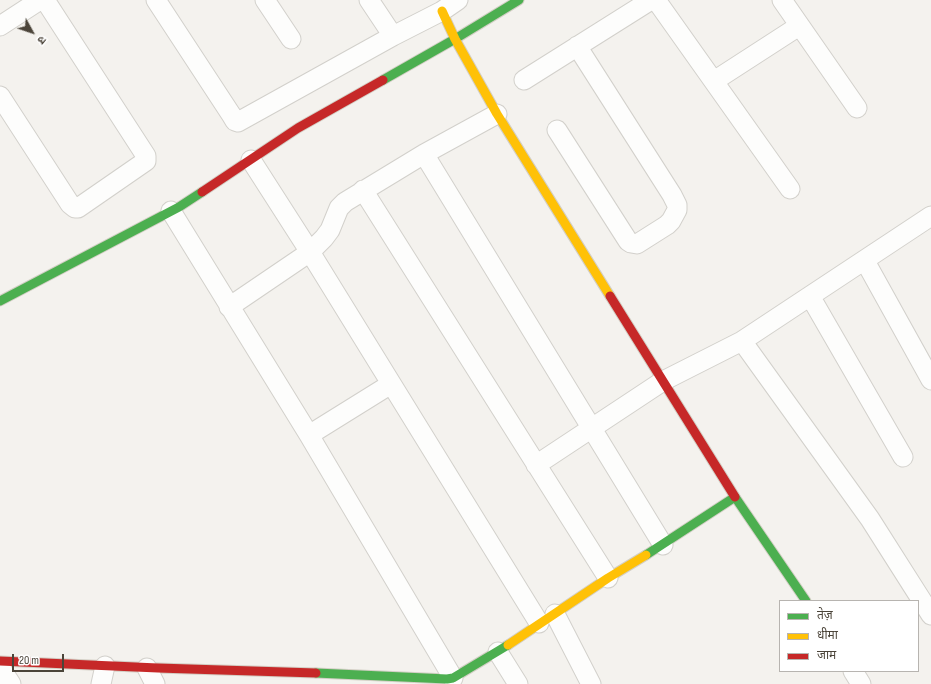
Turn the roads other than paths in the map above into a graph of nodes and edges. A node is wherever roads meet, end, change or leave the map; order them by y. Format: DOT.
graph roads {
  1 [pos="40,0"];
  2 [pos="45,0"];
  3 [pos="156,0"];
  4 [pos="265,0"];
  5 [pos="369,0"];
  6 [pos="458,0"];
  7 [pos="519,0"];
  8 [pos="651,0"];
  9 [pos="656,0"];
  10 [pos="782,0"];
  11 [pos="442,11"];
  12 [pos="0,26"];
  13 [pos="799,26"];
  14 [pos="393,36"];
  15 [pos="291,39"];
  16 [pos="455,39"];
  17 [pos="577,46"];
  18 [pos="524,80"];
  19 [pos="714,81"];
  20 [pos="0,96"];
  21 [pos="857,108"];
  22 [pos="497,114"];
  23 [pos="557,130"];
  24 [pos="424,154"];
  25 [pos="251,160"];
  26 [pos="790,189"];
  27 [pos="363,190"];
  28 [pos="171,211"];
  29 [pos="931,216"];
  30 [pos="310,252"];
  31 [pos="865,261"];
  32 [pos="810,296"];
  33 [pos="0,301"];
  34 [pos="229,307"];
  35 [pos="742,341"];
  36 [pos="931,380"];
  37 [pos="663,381"];
  38 [pos="391,384"];
  39 [pos="591,427"];
  40 [pos="309,435"];
  41 [pos="903,457"];
  42 [pos="536,465"];
  43 [pos="735,497"];
  44 [pos="663,545"];
  45 [pos="608,578"];
  46 [pos="805,600"];
  47 [pos="926,609"];
  48 [pos="555,614"];
  49 [pos="539,623"];
  50 [pos="498,652"];
  51 [pos="0,661"];
  52 [pos="0,667"];
  53 [pos="854,672"];
  54 [pos="103,675"];
  55 [pos="151,676"];
  56 [pos="222,677"];
  57 [pos="281,678"];
  58 [pos="453,678"];
  59 [pos="11,684"];
  60 [pos="518,684"];
  61 [pos="591,684"];
  62 [pos="861,684"];
  1 -- 12 [label="street"];
  2 -- 20 [label="street"];
  3 -- 14 [label="street"];
  4 -- 15 [label="street"];
  5 -- 14 [label="street"];
  6 -- 11 [label="street"];
  7 -- 16 [label="street"];
  8 -- 17 [label="street"];
  9 -- 19 [label="street"];
  10 -- 13 [label="street"];
  11 -- 14 [label="street"];
  11 -- 16 [label="street"];
  13 -- 19 [label="street"];
  13 -- 21 [label="street"];
  16 -- 22 [label="street"];
  16 -- 25 [label="street"];
  17 -- 18 [label="street"];
  17 -- 23 [label="street"];
  19 -- 26 [label="street"];
  22 -- 24 [label="street"];
  22 -- 37 [label="street"];
  24 -- 27 [label="street"];
  24 -- 39 [label="street"];
  25 -- 28 [label="street"];
  25 -- 30 [label="street"];
  27 -- 30 [label="street"];
  27 -- 42 [label="street"];
  28 -- 33 [label="street"];
  28 -- 34 [label="street"];
  29 -- 31 [label="street"];
  30 -- 34 [label="street"];
  30 -- 38 [label="street"];
  31 -- 32 [label="street"];
  31 -- 36 [label="street"];
  32 -- 35 [label="street"];
  32 -- 41 [label="street"];
  34 -- 40 [label="street"];
  35 -- 37 [label="street"];
  35 -- 47 [label="street"];
  37 -- 39 [label="street"];
  37 -- 43 [label="street"];
  38 -- 40 [label="street"];
  38 -- 49 [label="street"];
  39 -- 42 [label="street"];
  39 -- 44 [label="street"];
  40 -- 58 [label="street"];
  42 -- 45 [label="street"];
  43 -- 44 [label="street"];
  43 -- 46 [label="street"];
  44 -- 45 [label="street"];
  45 -- 48 [label="street"];
  48 -- 49 [label="street"];
  48 -- 61 [label="street"];
  49 -- 50 [label="street"];
  50 -- 58 [label="street"];
  50 -- 60 [label="street"];
  51 -- 54 [label="street"];
  52 -- 59 [label="street"];
  53 -- 62 [label="street"];
  54 -- 55 [label="street"];
  55 -- 56 [label="street"];
  56 -- 57 [label="street"];
  57 -- 58 [label="street"];
}
